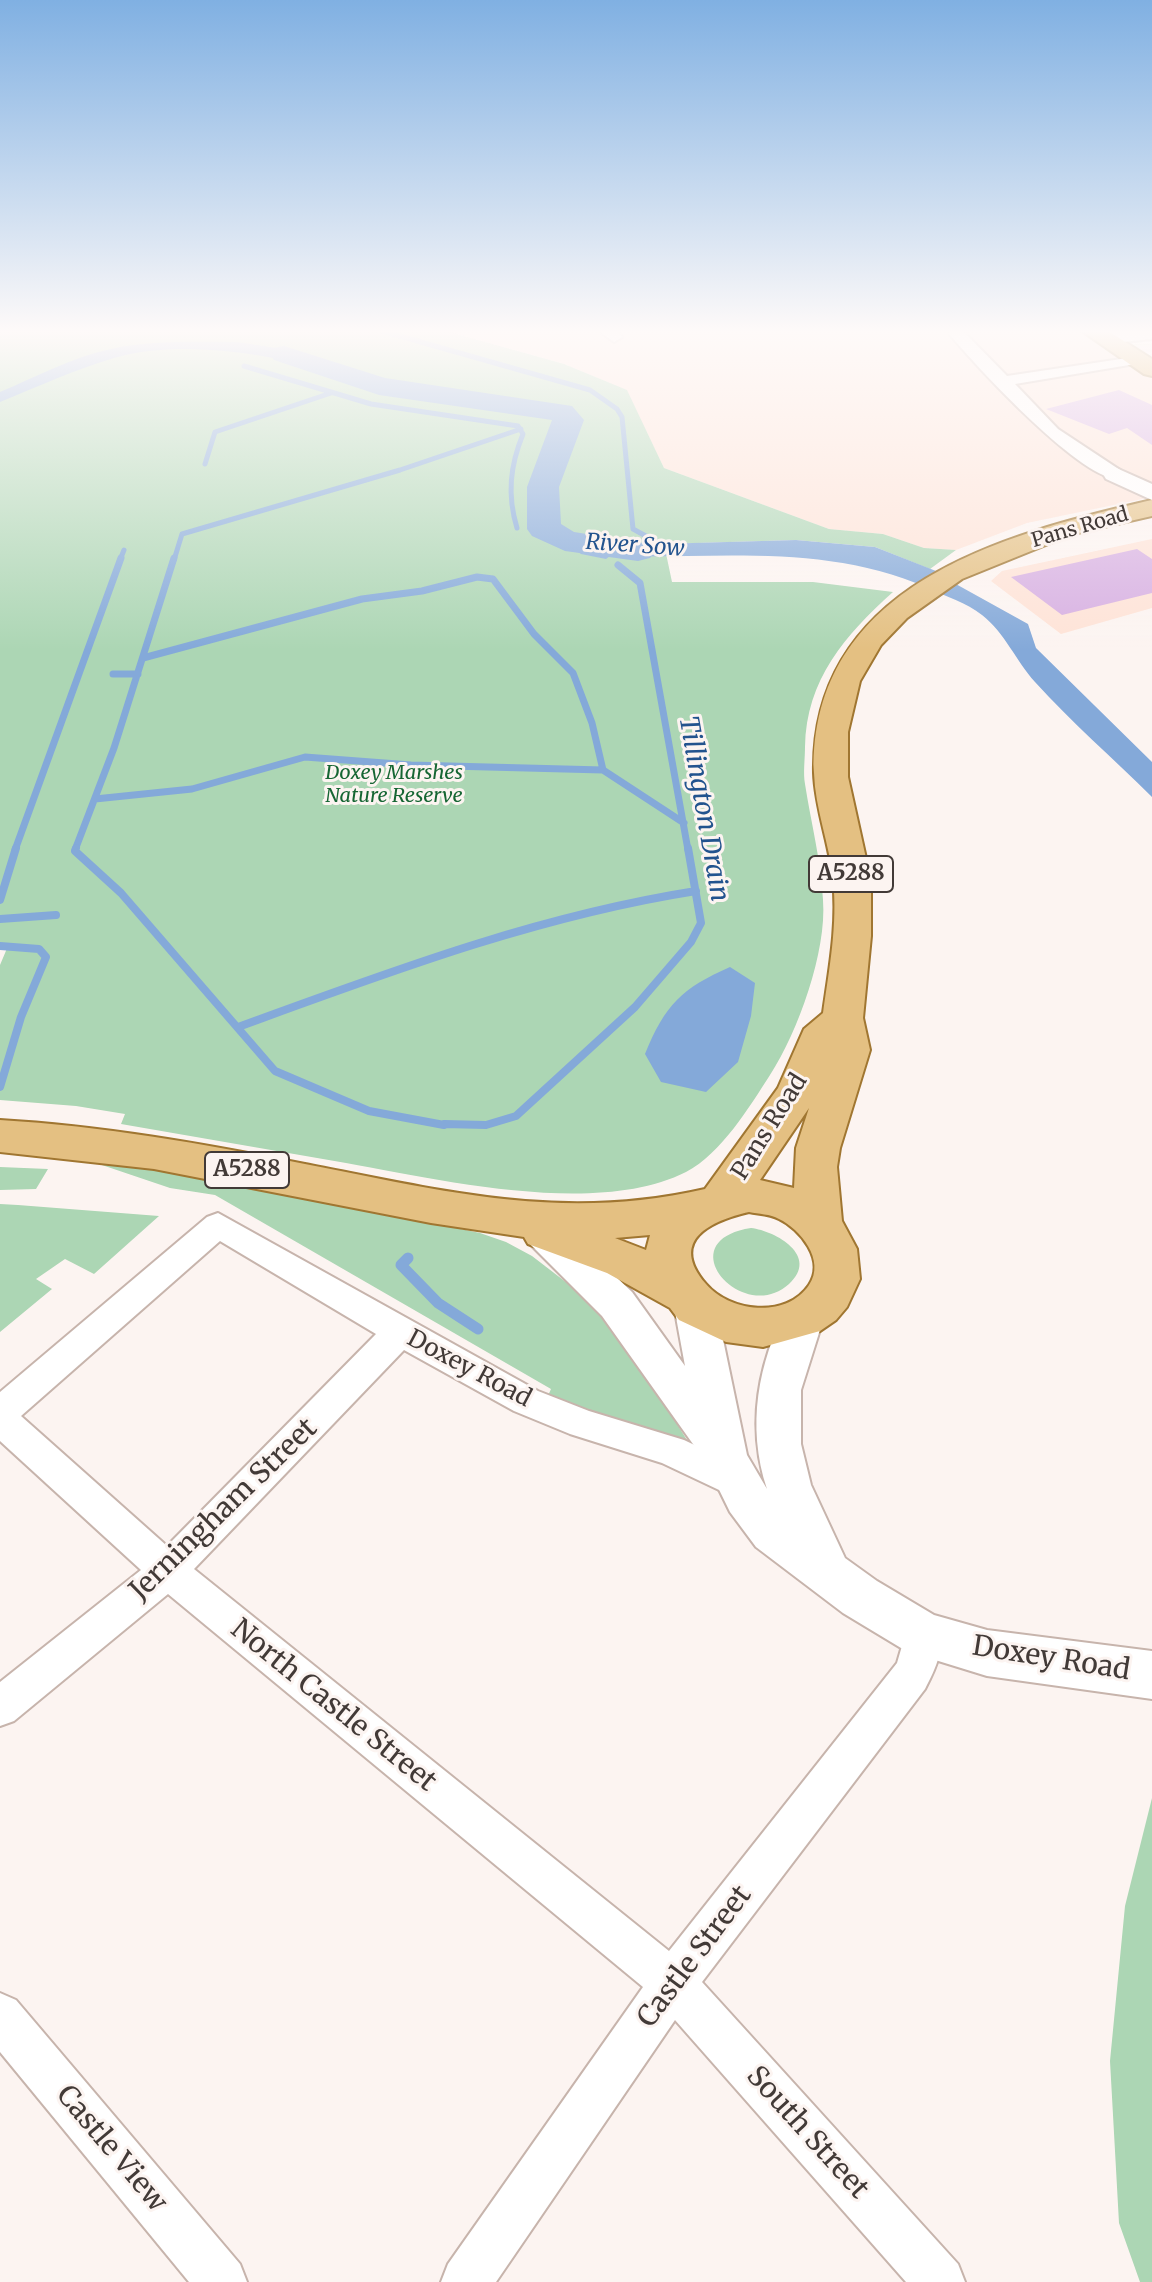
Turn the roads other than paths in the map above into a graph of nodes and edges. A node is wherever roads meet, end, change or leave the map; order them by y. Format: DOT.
graph roads {
  1 [pos="1059,437"];
  2 [pos="1114,474"];
  3 [pos="1152,493"];
  4 [pos="1152,508"];
  5 [pos="1152,526"];
  6 [pos="1010,550"];
  7 [pos="843,1018"];
  8 [pos="0,1136"];
  9 [pos="711,1202"];
  10 [pos="493,1216"];
  11 [pos="819,1224"];
  12 [pos="218,1225"];
  13 [pos="542,1231"];
  14 [pos="688,1300"];
  15 [pos="803,1317"];
  16 [pos="400,1332"];
  17 [pos="0,1416"];
  18 [pos="730,1469"];
  19 [pos="827,1570"];
  20 [pos="168,1571"];
  21 [pos="923,1635"];
  22 [pos="1152,1675"];
  23 [pos="0,1707"];
  24 [pos="673,1983"];
  25 [pos="0,2016"];
  26 [pos="222,2282"];
  27 [pos="466,2282"];
  28 [pos="940,2282"];
  1 -- 2 [label="street"];
  2 -- 3 [label="street"];
  4 -- 6 [label="main road, Pans Road / A5288"];
  5 -- 6 [label="main road, Pans Road / A5288"];
  6 -- 7 [label="main road, Pans Road / A5288"];
  7 -- 9 [label="main road, Pans Road"];
  7 -- 11 [label="main road, Pans Road / A5288"];
  8 -- 10 [label="main road, A5288"];
  9 -- 10 [label="main road, A5288"];
  9 -- 11 [label="main road, A5288"];
  9 -- 14 [label="main road"];
  10 -- 13 [label="main road, A5288"];
  11 -- 15 [label="main road, A5288"];
  12 -- 16 [label="street, Doxey Road"];
  12 -- 17 [label="street, North Castle Street"];
  13 -- 14 [label="main road, A5288"];
  13 -- 18 [label="street"];
  14 -- 15 [label="main road, A5288"];
  14 -- 18 [label="street, Doxey Road"];
  15 -- 19 [label="street, Doxey Road"];
  16 -- 18 [label="street, Doxey Road"];
  16 -- 20 [label="street, Jerningham Street"];
  17 -- 20 [label="street, North Castle Street"];
  18 -- 19 [label="street, Doxey Road"];
  19 -- 21 [label="street, Doxey Road"];
  20 -- 23 [label="street, Jerningham Street"];
  20 -- 24 [label="street, North Castle Street"];
  21 -- 22 [label="street, Doxey Road"];
  21 -- 24 [label="street, Castle Street"];
  24 -- 27 [label="street, Castle Street"];
  24 -- 28 [label="street, South Street"];
  25 -- 26 [label="street, Castle View"];
}
